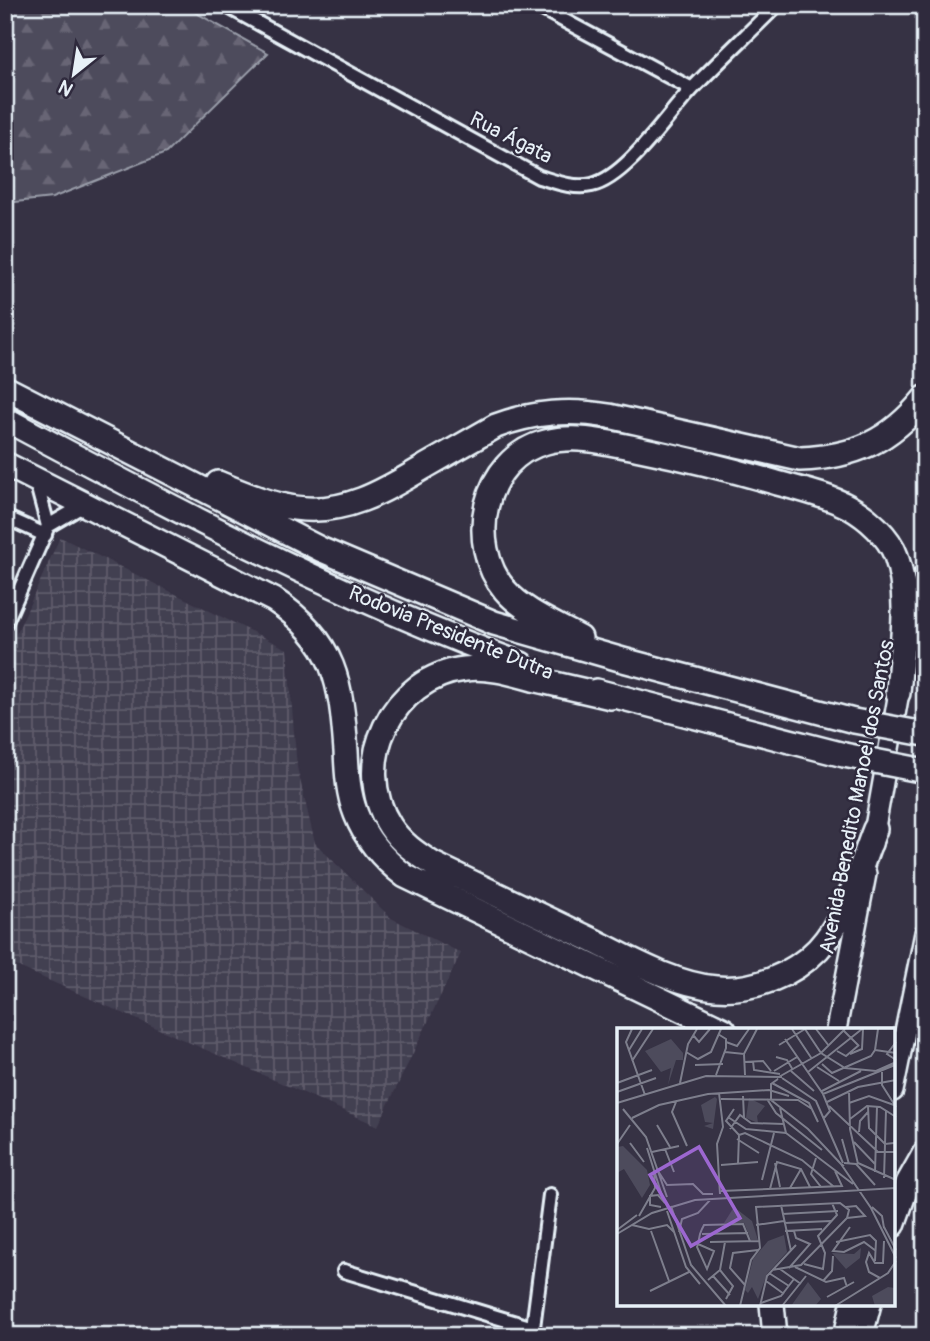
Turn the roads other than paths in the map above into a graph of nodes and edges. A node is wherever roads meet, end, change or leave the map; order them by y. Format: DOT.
graph roads {
  1 [pos="225,5"];
  2 [pos="535,5"];
  3 [pos="777,5"];
  4 [pos="692,89"];
  5 [pos="5,388"];
  6 [pos="925,398"];
  7 [pos="5,419"];
  8 [pos="100,438"];
  9 [pos="5,464"];
  10 [pos="36,481"];
  11 [pos="84,505"];
  12 [pos="5,517"];
  13 [pos="47,530"];
  14 [pos="925,574"];
  15 [pos="5,624"];
  16 [pos="623,660"];
  17 [pos="898,693"];
  18 [pos="611,697"];
  19 [pos="925,734"];
  20 [pos="925,771"];
  21 [pos="875,829"];
  22 [pos="925,933"];
  23 [pos="720,1028"];
  24 [pos="836,1028"];
  25 [pos="895,1081"];
  26 [pos="925,1153"];
  27 [pos="550,1195"];
  28 [pos="895,1219"];
  29 [pos="344,1271"];
  30 [pos="772,1306"];
  31 [pos="782,1306"];
  32 [pos="851,1306"];
  33 [pos="868,1306"];
  34 [pos="532,1332"];
  35 [pos="776,1336"];
  36 [pos="845,1336"];
  37 [pos="855,1336"];
  1 -- 4 [label="street, Rua Ágata"];
  2 -- 4 [label="street"];
  3 -- 4 [label="street, Rua Ágata"];
  5 -- 8 [label="highway, Rodovia Presidente Dutra"];
  6 -- 8 [label="highway"];
  7 -- 18 [label="highway, Rodovia Presidente Dutra"];
  8 -- 16 [label="highway, Rodovia Presidente Dutra"];
  9 -- 10 [label="highway"];
  10 -- 11 [label="highway"];
  10 -- 13 [label="street"];
  11 -- 13 [label="street"];
  11 -- 23 [label="highway"];
  12 -- 13 [label="street"];
  13 -- 15 [label="street"];
  14 -- 17 [label="main road, Avenida Benedito Manoel dos Santos"];
  16 -- 17 [label="highway"];
  16 -- 19 [label="highway, Rodovia Presidente Dutra, bridge"];
  17 -- 21 [label="main road, Avenida Benedito Manoel dos Santos"];
  18 -- 20 [label="highway, Rodovia Presidente Dutra, bridge"];
  18 -- 21 [label="highway"];
  21 -- 24 [label="main road, Avenida Benedito Manoel dos Santos"];
  22 -- 25 [label="main road"];
  26 -- 28 [label="highway"];
  27 -- 34 [label="street"];
  29 -- 34 [label="street"];
  30 -- 35 [label="highway"];
  31 -- 35 [label="main road"];
  32 -- 36 [label="main road"];
  33 -- 37 [label="highway"];
}
